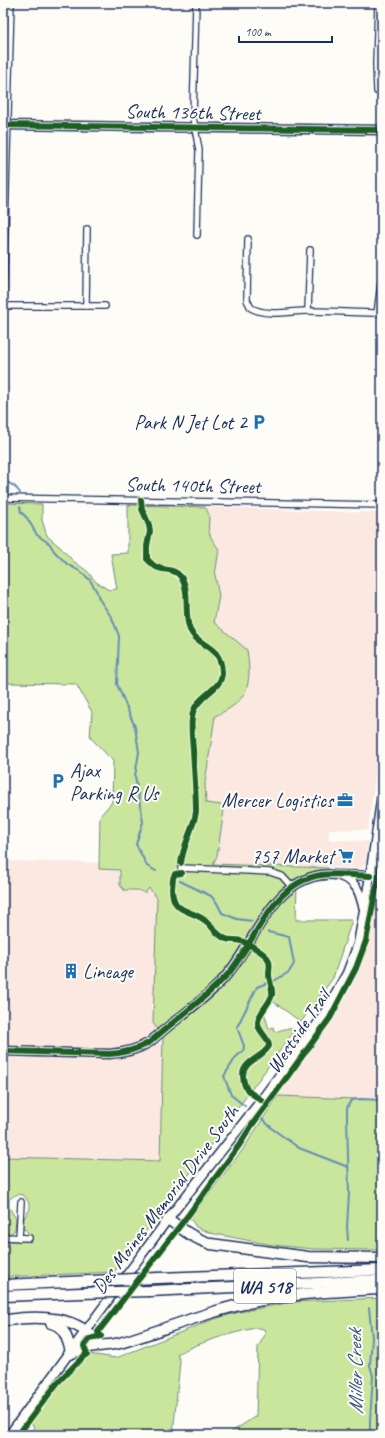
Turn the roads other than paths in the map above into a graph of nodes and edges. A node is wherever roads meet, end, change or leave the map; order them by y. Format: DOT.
graph roads {
  1 [pos="11,3"];
  2 [pos="196,3"];
  3 [pos="378,3"];
  4 [pos="378,91"];
  5 [pos="5,125"];
  6 [pos="195,128"];
  7 [pos="382,130"];
  8 [pos="4,219"];
  9 [pos="87,229"];
  10 [pos="197,235"];
  11 [pos="248,239"];
  12 [pos="310,250"];
  13 [pos="382,276"];
  14 [pos="3,306"];
  15 [pos="86,306"];
  16 [pos="104,306"];
  17 [pos="308,311"];
  18 [pos="380,313"];
  19 [pos="3,498"];
  20 [pos="382,505"];
  21 [pos="382,794"];
  22 [pos="181,868"];
  23 [pos="337,875"];
  24 [pos="370,876"];
  25 [pos="382,876"];
  26 [pos="292,887"];
  27 [pos="364,908"];
  28 [pos="3,1051"];
  29 [pos="21,1202"];
  30 [pos="168,1219"];
  31 [pos="3,1237"];
  32 [pos="19,1238"];
  33 [pos="29,1238"];
  34 [pos="382,1258"];
  35 [pos="382,1270"];
  36 [pos="382,1280"];
  37 [pos="3,1285"];
  38 [pos="382,1290"];
  39 [pos="3,1296"];
  40 [pos="6,1320"];
  41 [pos="87,1331"];
  42 [pos="99,1345"];
  43 [pos="70,1353"];
  44 [pos="9,1435"];
  1 -- 5 [label="street"];
  2 -- 6 [label="street"];
  3 -- 4 [label="street"];
  5 -- 6 [label="street, South 136th Street"];
  5 -- 8 [label="street"];
  6 -- 7 [label="street, South 136th Street"];
  6 -- 10 [label="street"];
  8 -- 14 [label="street"];
  9 -- 15 [label="street"];
  11 -- 17 [label="street"];
  12 -- 17 [label="street"];
  13 -- 18 [label="street"];
  14 -- 15 [label="street"];
  15 -- 16 [label="street"];
  17 -- 18 [label="street"];
  19 -- 20 [label="street, South 140th Street"];
  21 -- 24 [label="street, Des Moines Memorial Drive South"];
  22 -- 26 [label="street"];
  23 -- 24 [label="street"];
  23 -- 26 [label="street"];
  23 -- 27 [label="street"];
  24 -- 25 [label="street"];
  24 -- 27 [label="street, Des Moines Memorial Drive South"];
  26 -- 28 [label="street"];
  27 -- 30 [label="street, Des Moines Memorial Drive South"];
  29 -- 32 [label="street"];
  30 -- 34 [label="highway"];
  30 -- 41 [label="street, Des Moines Memorial Drive South"];
  31 -- 32 [label="street"];
  32 -- 33 [label="street"];
  35 -- 37 [label="highway, WA 518, bridge"];
  36 -- 39 [label="highway, WA 518, bridge"];
  38 -- 42 [label="highway"];
  40 -- 41 [label="highway"];
  40 -- 43 [label="highway"];
  41 -- 42 [label="highway"];
  41 -- 43 [label="street, Des Moines Memorial Drive South"];
  42 -- 43 [label="highway"];
  43 -- 44 [label="street, Des Moines Memorial Drive South"];
}
